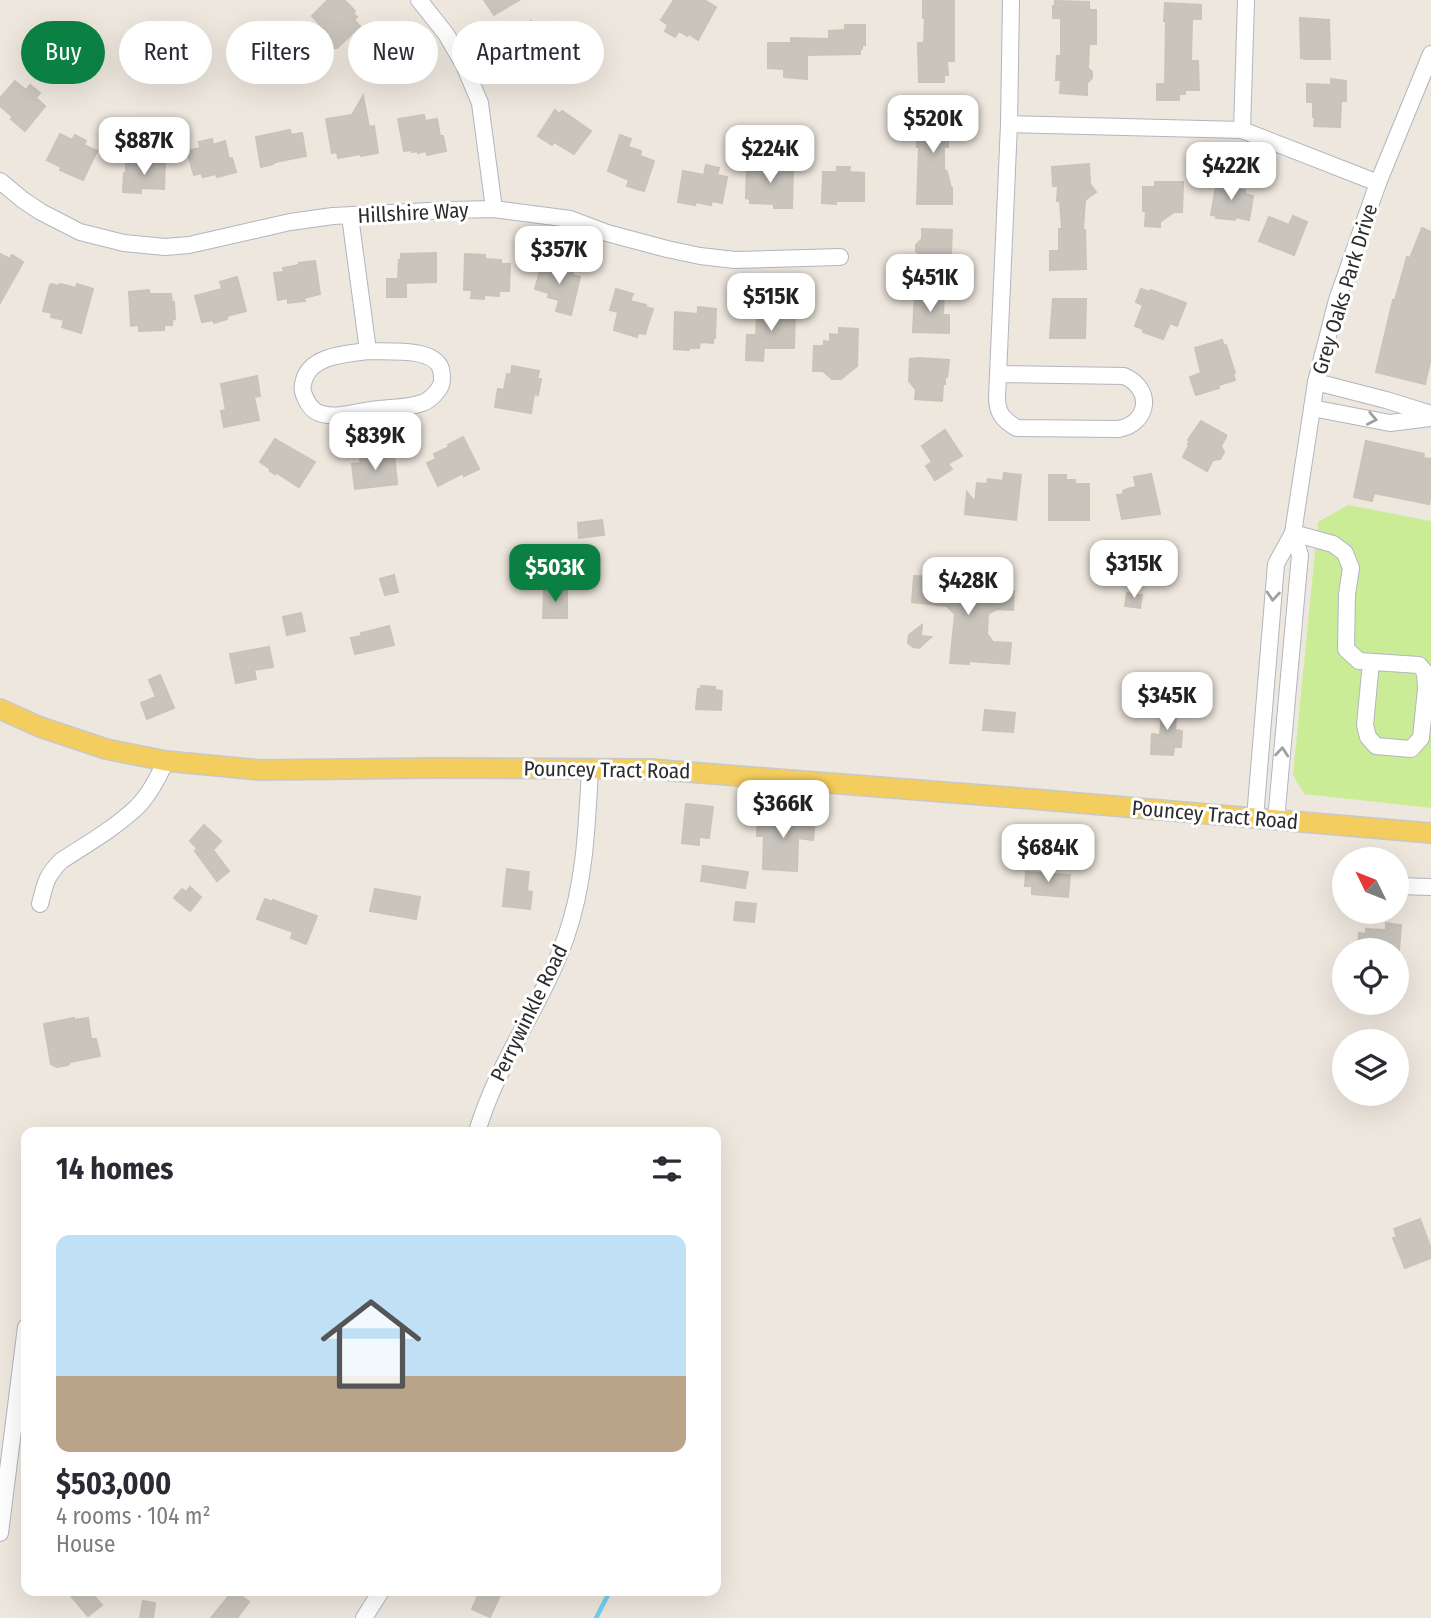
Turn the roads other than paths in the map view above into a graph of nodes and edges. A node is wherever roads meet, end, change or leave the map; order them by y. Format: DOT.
graph roads {
  1 [pos="419,0"];
  2 [pos="1011,0"];
  3 [pos="1246,0"];
  4 [pos="1431,54"];
  5 [pos="1009,124"];
  6 [pos="1242,130"];
  7 [pos="0,181"];
  8 [pos="1378,183"];
  9 [pos="494,209"];
  10 [pos="349,216"];
  11 [pos="840,257"];
  12 [pos="368,351"];
  13 [pos="998,374"];
  14 [pos="1316,382"];
  15 [pos="1312,408"];
  16 [pos="1431,416"];
  17 [pos="1293,533"];
  18 [pos="1371,662"];
  19 [pos="0,709"];
  20 [pos="166,761"];
  21 [pos="590,768"];
  22 [pos="1255,818"];
  23 [pos="1276,820"];
  24 [pos="1431,833"];
  25 [pos="1409,886"];
  26 [pos="1431,887"];
  27 [pos="40,904"];
  28 [pos="479,1127"];
  29 [pos="21,1367"];
  30 [pos="0,1533"];
  31 [pos="378,1596"];
  32 [pos="364,1618"];
  1 -- 9 [label="street"];
  2 -- 5 [label="street"];
  3 -- 6 [label="street"];
  4 -- 8 [label="street, Grey Oaks Park Drive"];
  5 -- 6 [label="street"];
  5 -- 13 [label="street"];
  6 -- 8 [label="street"];
  7 -- 10 [label="street, Hillshire Way"];
  8 -- 14 [label="street, Grey Oaks Park Drive"];
  9 -- 10 [label="street, Hillshire Way"];
  9 -- 11 [label="street, Hillshire Way"];
  10 -- 12 [label="street"];
  12 -- 12 [label="street"];
  13 -- 13 [label="street"];
  14 -- 15 [label="street, Grey Oaks Park Drive"];
  14 -- 16 [label="street"];
  15 -- 16 [label="street, one-way"];
  15 -- 17 [label="street, Grey Oaks Park Drive"];
  17 -- 18 [label="street"];
  17 -- 22 [label="street, Grey Oaks Park Drive, one-way"];
  23 -- 17 [label="street, Grey Oaks Park Drive, one-way"];
  18 -- 18 [label="street"];
  19 -- 20 [label="main road, Pouncey Tract Road"];
  20 -- 21 [label="main road, Pouncey Tract Road"];
  20 -- 27 [label="street"];
  21 -- 22 [label="main road, Pouncey Tract Road"];
  21 -- 28 [label="street, Perrywinkle Road"];
  22 -- 23 [label="main road, Pouncey Tract Road"];
  23 -- 24 [label="main road, Pouncey Tract Road"];
  25 -- 26 [label="street"];
  29 -- 30 [label="street"];
  31 -- 32 [label="street"];
}
